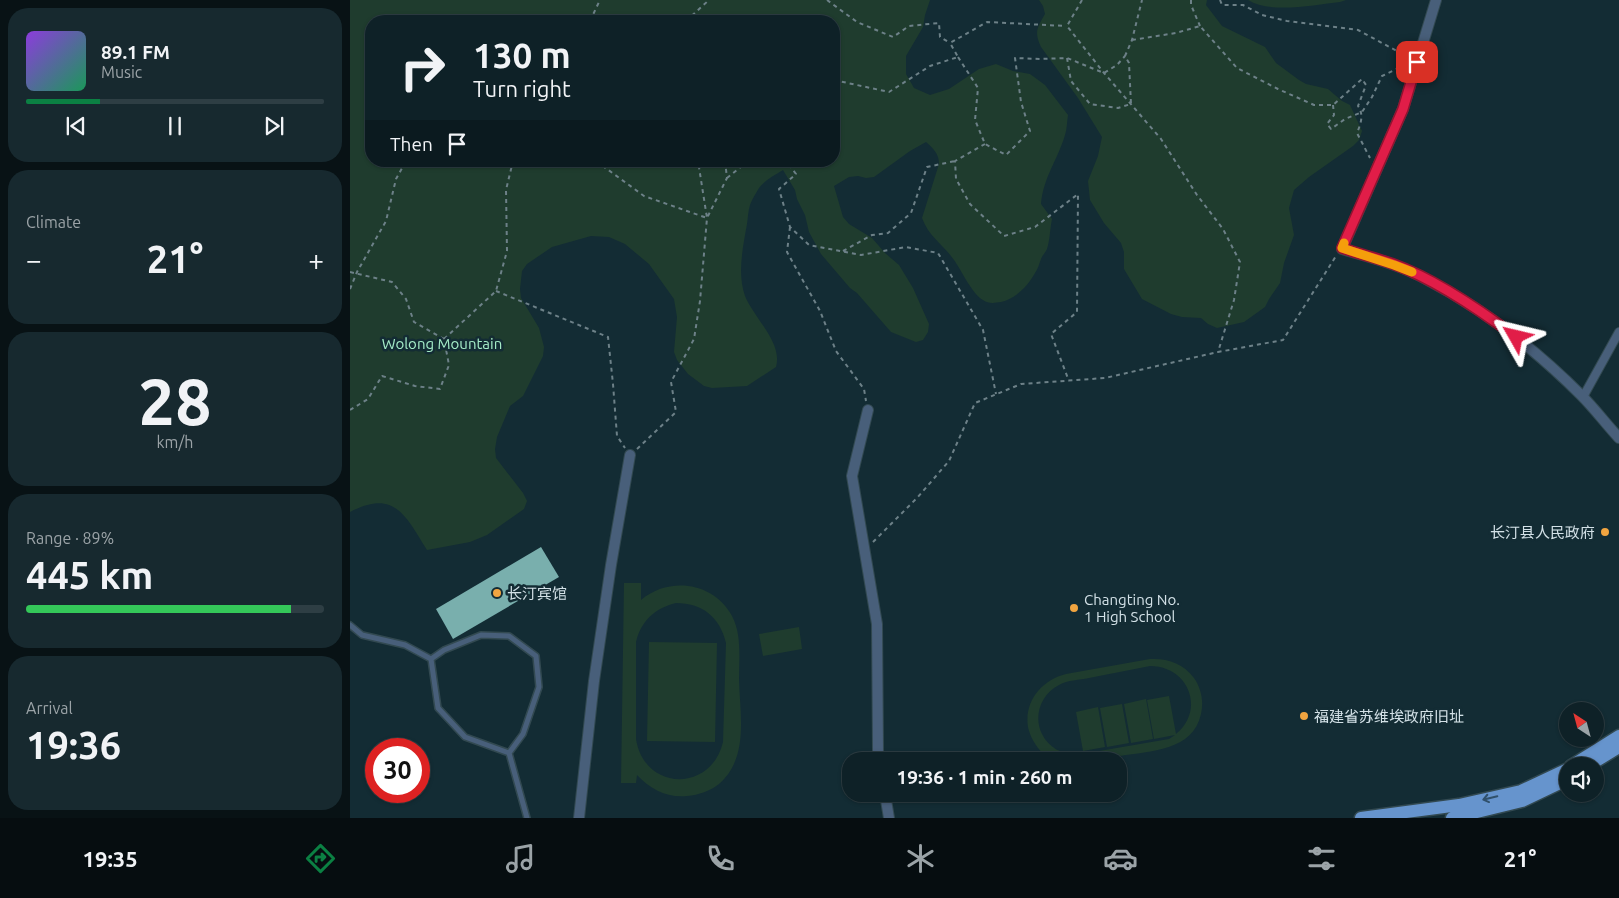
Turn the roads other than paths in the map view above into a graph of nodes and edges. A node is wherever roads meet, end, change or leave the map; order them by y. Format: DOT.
graph roads {
  1 [pos="1436,0"];
  2 [pos="1619,332"];
  3 [pos="1583,397"];
  4 [pos="868,410"];
  5 [pos="1619,438"];
  6 [pos="630,455"];
  7 [pos="350,625"];
  8 [pos="431,659"];
  9 [pos="1619,736"];
  10 [pos="1619,747"];
  11 [pos="509,752"];
  12 [pos="878,752"];
  13 [pos="1586,757"];
  14 [pos="1603,757"];
  15 [pos="1559,773"];
  16 [pos="1559,783"];
  17 [pos="886,802"];
  18 [pos="527,818"];
  19 [pos="579,818"];
  20 [pos="889,818"];
  21 [pos="1362,818"];
  22 [pos="1452,818"];
  1 -- 3 [label="street"];
  2 -- 3 [label="street"];
  3 -- 5 [label="street"];
  4 -- 12 [label="street"];
  6 -- 19 [label="street"];
  7 -- 8 [label="lane"];
  8 -- 11 [label="lane"];
  8 -- 11 [label="lane"];
  9 -- 13 [label="main road"];
  10 -- 14 [label="main road"];
  11 -- 18 [label="lane"];
  15 -- 21 [label="main road, one-way"];
  16 -- 22 [label="main road"];
  17 -- 20 [label="street"];
}
